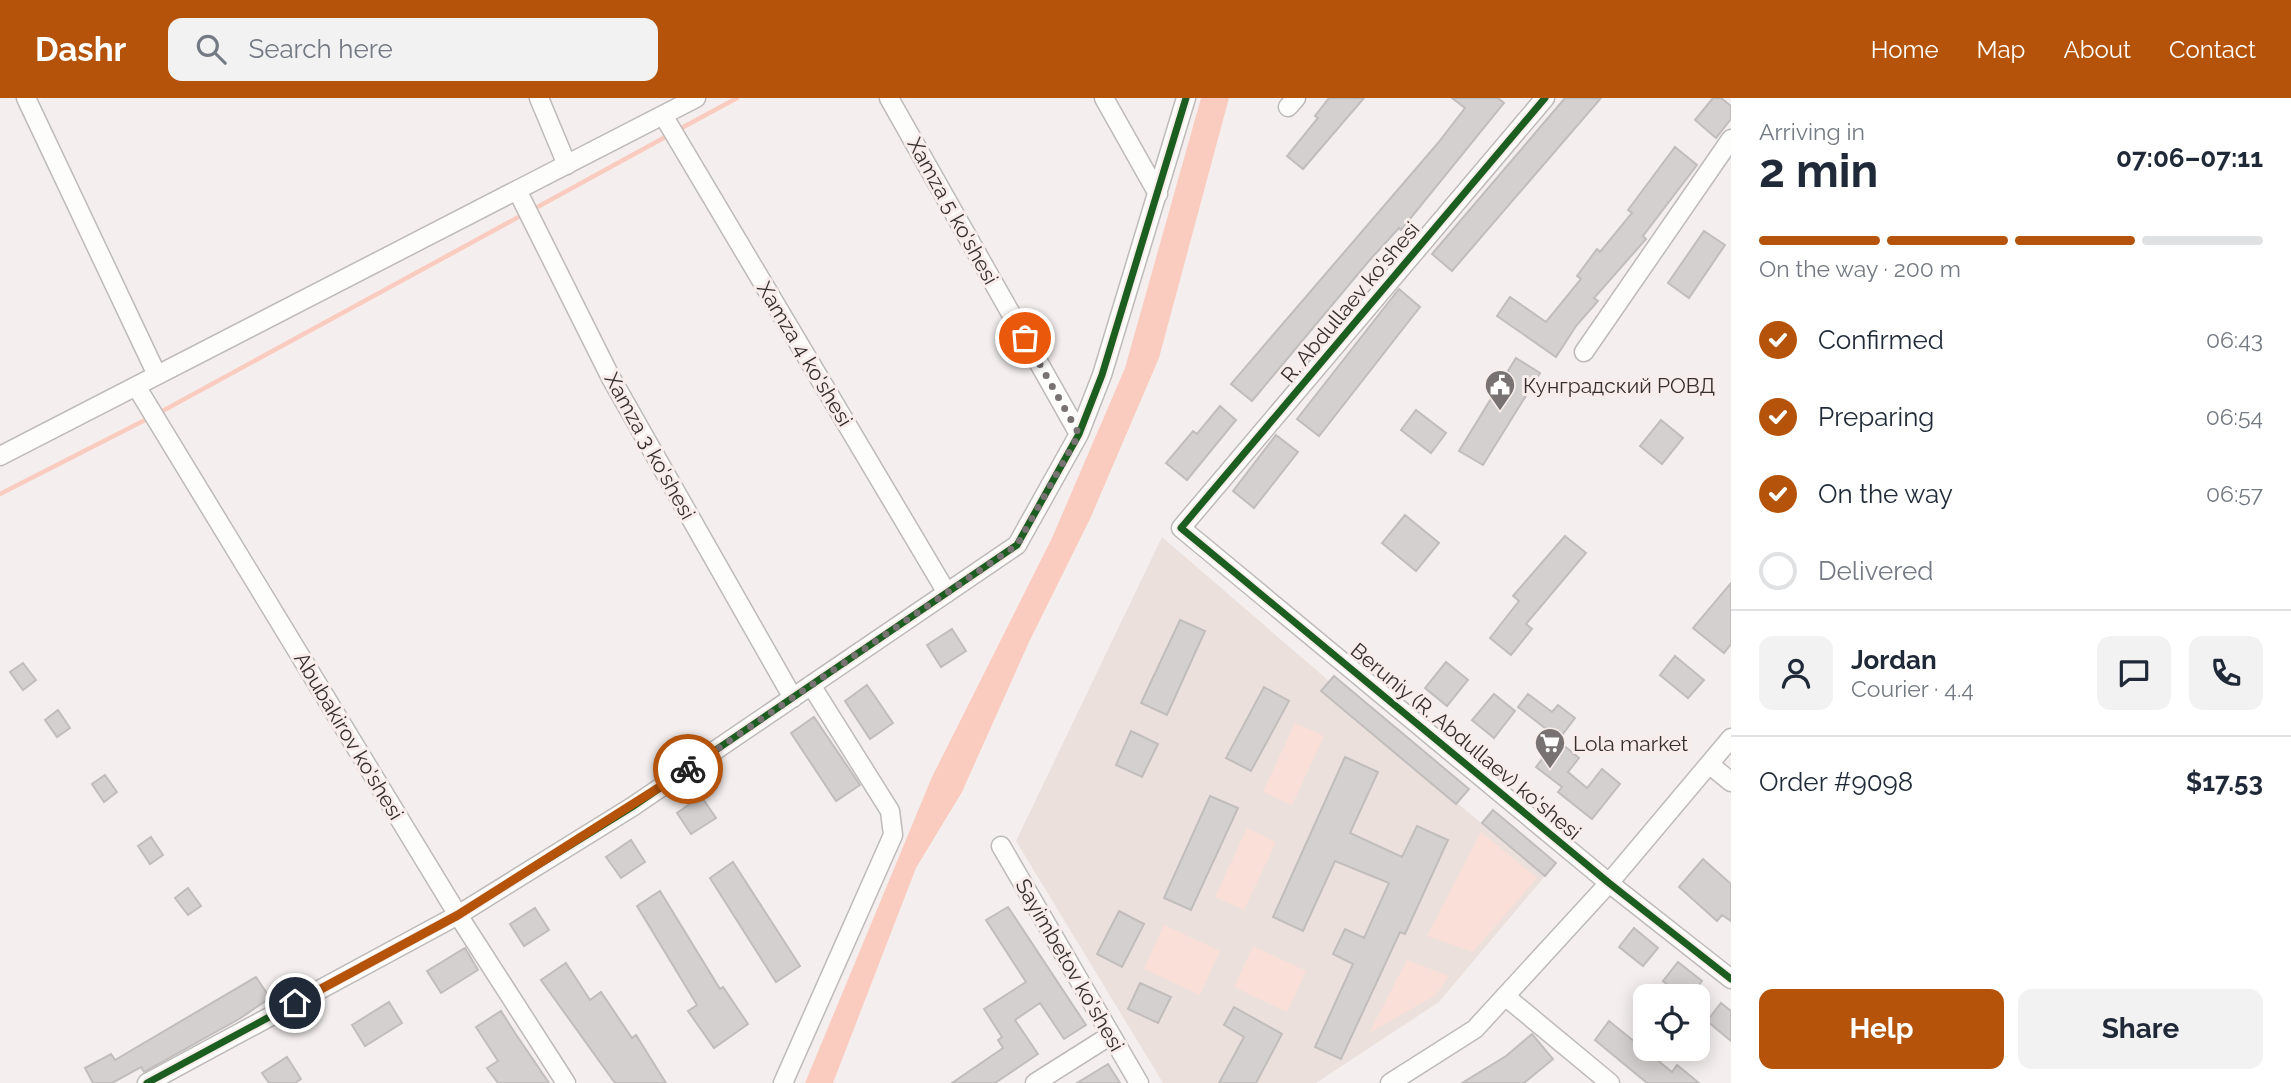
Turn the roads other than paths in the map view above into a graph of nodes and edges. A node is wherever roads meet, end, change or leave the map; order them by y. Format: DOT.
graph roads {
  1 [pos="26,98"];
  2 [pos="539,98"];
  3 [pos="696,98"];
  4 [pos="889,98"];
  5 [pos="1104,98"];
  6 [pos="1186,98"];
  7 [pos="1545,98"];
  8 [pos="663,115"];
  9 [pos="1731,139"];
  10 [pos="566,165"];
  11 [pos="517,190"];
  12 [pos="1158,194"];
  13 [pos="1584,352"];
  14 [pos="157,375"];
  15 [pos="136,386"];
  16 [pos="1079,434"];
  17 [pos="0,456"];
  18 [pos="1181,528"];
  19 [pos="947,593"];
  20 [pos="811,685"];
  21 [pos="793,698"];
  22 [pos="1731,738"];
  23 [pos="1709,764"];
  24 [pos="1731,782"];
  25 [pos="1001,846"];
  26 [pos="1609,883"];
  27 [pos="458,915"];
  28 [pos="1731,979"];
  29 [pos="1505,996"];
  30 [pos="1111,1035"];
  31 [pos="146,1083"];
  32 [pos="566,1083"];
  33 [pos="783,1083"];
  34 [pos="1035,1083"];
  35 [pos="1139,1083"];
  36 [pos="1390,1083"];
  37 [pos="1610,1083"];
  1 -- 14 [label="street"];
  2 -- 10 [label="street"];
  3 -- 8 [label="street"];
  4 -- 16 [label="street, Xamza 5 ko'shesi"];
  5 -- 12 [label="street"];
  6 -- 12 [label="street"];
  7 -- 18 [label="street, R. Abdullaev ko'shesi"];
  8 -- 10 [label="street"];
  8 -- 19 [label="street, Xamza 4 ko'shesi"];
  9 -- 13 [label="street"];
  10 -- 11 [label="street"];
  11 -- 14 [label="street"];
  11 -- 21 [label="street, Xamza 3 ko'shesi"];
  12 -- 16 [label="street"];
  14 -- 15 [label="street"];
  15 -- 17 [label="street"];
  15 -- 27 [label="street, Abubakirov ko'shesi"];
  16 -- 19 [label="street"];
  18 -- 26 [label="street, Beruniy (R. Abdullaev) ko'shesi"];
  19 -- 20 [label="street"];
  20 -- 21 [label="street"];
  20 -- 33 [label="street"];
  21 -- 27 [label="street"];
  22 -- 23 [label="street"];
  23 -- 24 [label="street"];
  23 -- 26 [label="street"];
  25 -- 30 [label="street, Sayimbetov ko'shesi"];
  26 -- 28 [label="street, Beruniy (R. Abdullaev) ko'shesi"];
  26 -- 29 [label="street"];
  27 -- 31 [label="street"];
  27 -- 32 [label="street, Abubakirov ko'shesi"];
  29 -- 36 [label="street"];
  29 -- 37 [label="street"];
  30 -- 34 [label="street"];
  30 -- 35 [label="street, Sayimbetov ko'shesi"];
}
